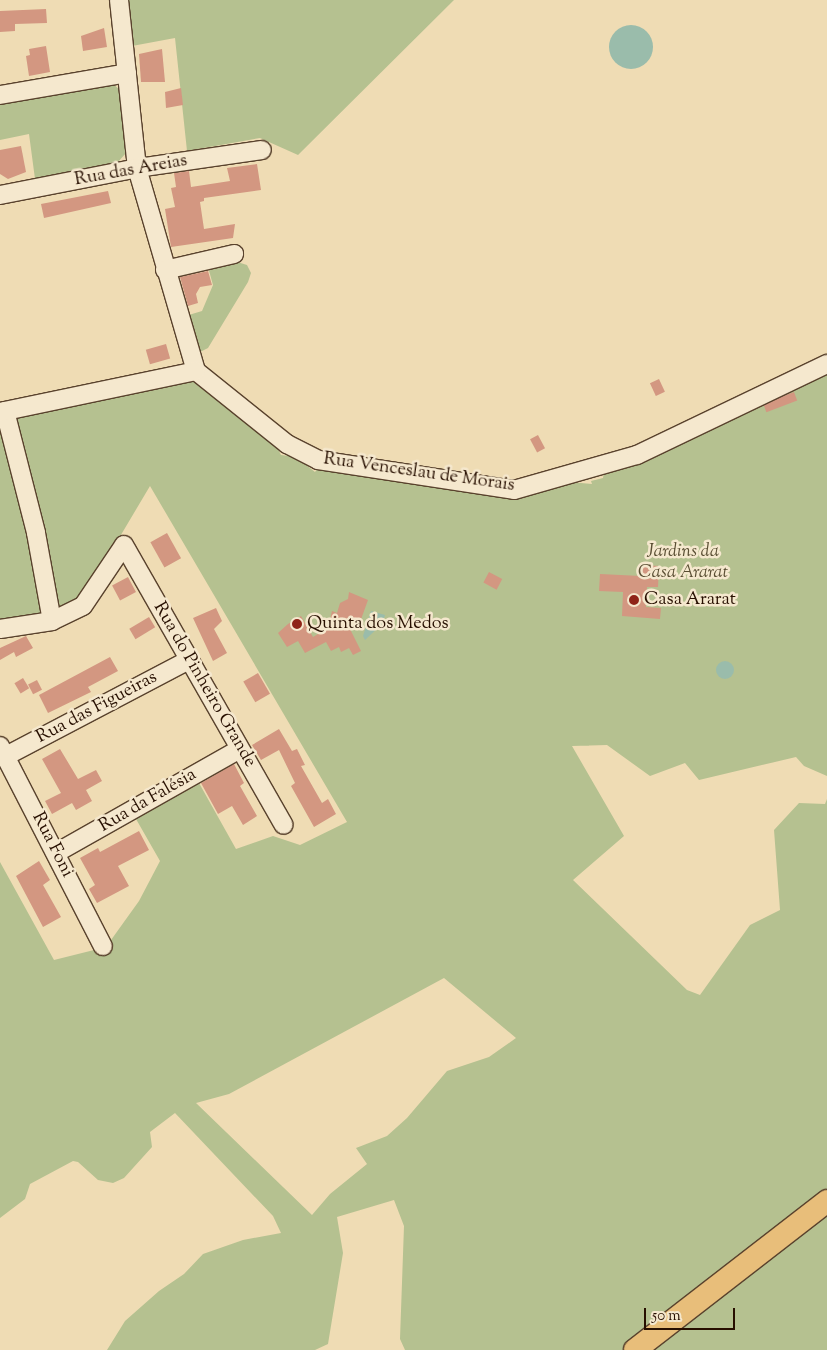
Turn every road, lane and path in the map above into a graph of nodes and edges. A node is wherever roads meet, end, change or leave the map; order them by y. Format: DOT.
graph roads {
  1 [pos="119,0"];
  2 [pos="126,72"];
  3 [pos="0,95"];
  4 [pos="262,150"];
  5 [pos="136,168"];
  6 [pos="0,195"];
  7 [pos="234,254"];
  8 [pos="165,270"];
  9 [pos="827,364"];
  10 [pos="196,371"];
  11 [pos="3,411"];
  12 [pos="52,621"];
  13 [pos="0,629"];
  14 [pos="189,660"];
  15 [pos="240,749"];
  16 [pos="3,751"];
  17 [pos="284,825"];
  18 [pos="56,853"];
  19 [pos="103,946"];
  20 [pos="827,1201"];
  21 [pos="635,1350"];
  1 -- 2 [label="street"];
  2 -- 3 [label="street"];
  2 -- 5 [label="street"];
  4 -- 5 [label="street, Rua das Areias"];
  5 -- 6 [label="street, Rua das Areias"];
  5 -- 8 [label="street"];
  7 -- 8 [label="street"];
  8 -- 10 [label="street"];
  9 -- 10 [label="street, Rua Venceslau de Morais"];
  10 -- 11 [label="street"];
  11 -- 12 [label="street"];
  12 -- 13 [label="street"];
  12 -- 14 [label="street, Rua do Pinheiro Grande"];
  14 -- 15 [label="street, Rua do Pinheiro Grande"];
  14 -- 16 [label="street, Rua das Figueiras"];
  15 -- 17 [label="street, Rua do Pinheiro Grande"];
  15 -- 18 [label="street, Rua da Falésia"];
  16 -- 18 [label="street, Rua Foni"];
  18 -- 19 [label="street, Rua Foni"];
  20 -- 21 [label="main road"];
}
